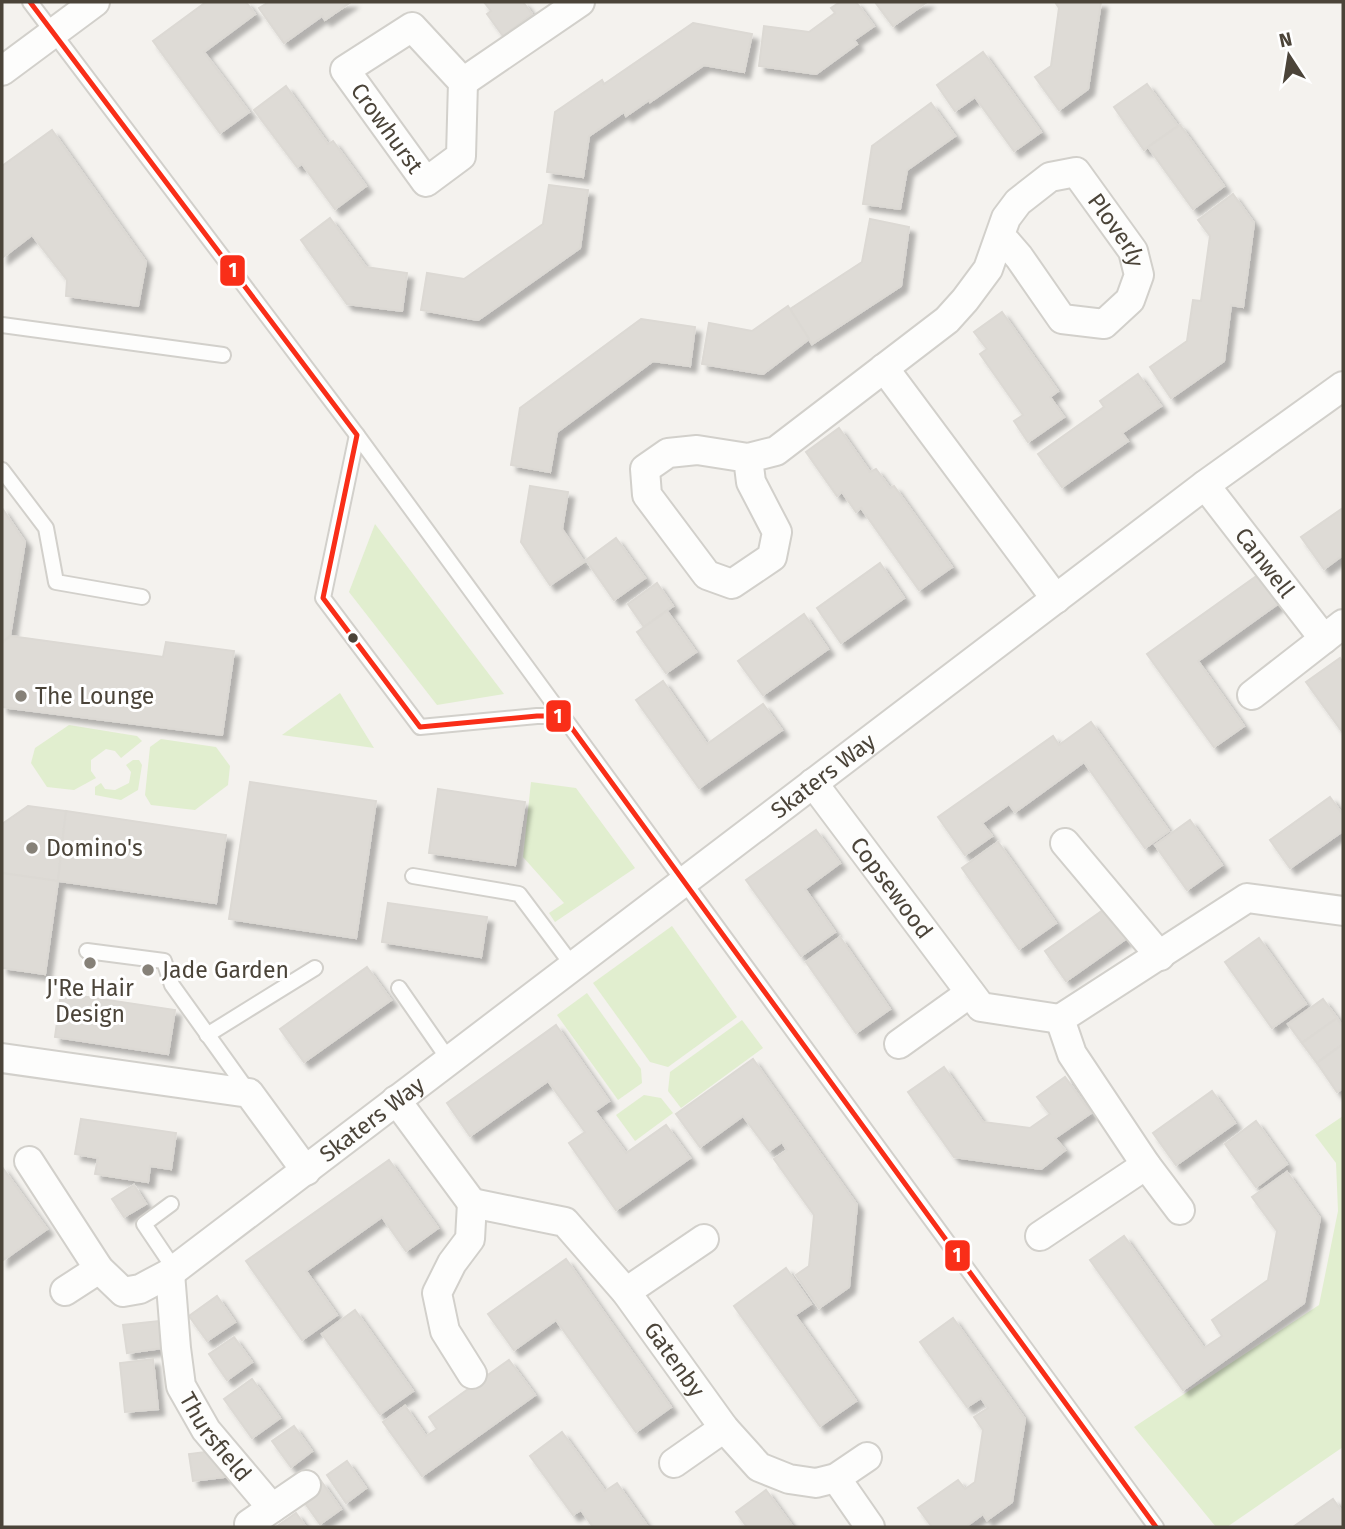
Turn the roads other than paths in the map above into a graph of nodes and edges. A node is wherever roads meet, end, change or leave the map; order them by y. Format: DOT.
graph roads {
  1 [pos="30,2"];
  2 [pos="95,2"];
  3 [pos="580,2"];
  4 [pos="53,34"];
  5 [pos="2,71"];
  6 [pos="463,82"];
  7 [pos="1000,235"];
  8 [pos="2,325"];
  9 [pos="223,355"];
  10 [pos="884,368"];
  11 [pos="1343,386"];
  12 [pos="357,435"];
  13 [pos="748,458"];
  14 [pos="2,470"];
  15 [pos="1205,485"];
  16 [pos="142,597"];
  17 [pos="1056,599"];
  18 [pos="1334,631"];
  19 [pos="1252,695"];
  20 [pos="563,716"];
  21 [pos="813,783"];
  22 [pos="1065,843"];
  23 [pos="413,876"];
  24 [pos="684,882"];
  25 [pos="1343,911"];
  26 [pos="87,951"];
  27 [pos="1160,956"];
  28 [pos="573,966"];
  29 [pos="315,968"];
  30 [pos="398,988"];
  31 [pos="971,993"];
  32 [pos="1060,1019"];
  33 [pos="207,1035"];
  34 [pos="899,1044"];
  35 [pos="2,1058"];
  36 [pos="449,1060"];
  37 [pos="249,1093"];
  38 [pos="396,1100"];
  39 [pos="29,1161"];
  40 [pos="1146,1165"];
  41 [pos="306,1171"];
  42 [pos="472,1203"];
  43 [pos="171,1204"];
  44 [pos="1180,1210"];
  45 [pos="1040,1236"];
  46 [pos="704,1239"];
  47 [pos="99,1269"];
  48 [pos="172,1271"];
  49 [pos="65,1291"];
  50 [pos="626,1292"];
  51 [pos="472,1374"];
  52 [pos="724,1428"];
  53 [pos="867,1457"];
  54 [pos="674,1463"];
  55 [pos="836,1478"];
  56 [pos="306,1485"];
  57 [pos="870,1527"];
  58 [pos="1156,1527"];
  1 -- 4 [label="lane"];
  2 -- 4 [label="street"];
  3 -- 6 [label="street"];
  4 -- 5 [label="street"];
  4 -- 12 [label="lane"];
  6 -- 6 [label="street, Crowhurst"];
  7 -- 7 [label="street, Ploverly"];
  7 -- 10 [label="street, Ploverly"];
  8 -- 9 [label="lane"];
  10 -- 13 [label="street, Ploverly"];
  10 -- 17 [label="street"];
  11 -- 15 [label="street, Skaters Way"];
  12 -- 20 [label="lane"];
  12 -- 20 [label="lane"];
  13 -- 13 [label="street, Ploverly"];
  14 -- 16 [label="lane"];
  15 -- 17 [label="street, Skaters Way"];
  15 -- 18 [label="street, Canwell"];
  17 -- 21 [label="street, Skaters Way"];
  18 -- 19 [label="street, Canwell"];
  20 -- 24 [label="lane"];
  21 -- 24 [label="street, Skaters Way"];
  21 -- 31 [label="street, Copsewood"];
  22 -- 27 [label="street"];
  23 -- 28 [label="lane"];
  24 -- 28 [label="street, Skaters Way"];
  24 -- 58 [label="lane"];
  25 -- 27 [label="street"];
  26 -- 33 [label="lane"];
  27 -- 32 [label="street"];
  28 -- 36 [label="street, Skaters Way"];
  29 -- 33 [label="lane"];
  30 -- 36 [label="lane"];
  31 -- 32 [label="street, Copsewood"];
  31 -- 34 [label="street"];
  32 -- 40 [label="street"];
  33 -- 37 [label="lane"];
  35 -- 37 [label="street"];
  36 -- 38 [label="street, Skaters Way"];
  37 -- 41 [label="street, Skaters Way"];
  38 -- 41 [label="street, Skaters Way"];
  38 -- 42 [label="street"];
  39 -- 47 [label="street"];
  40 -- 44 [label="street"];
  40 -- 45 [label="street"];
  41 -- 48 [label="street, Skaters Way"];
  42 -- 50 [label="street, Gatenby"];
  42 -- 51 [label="street"];
  43 -- 48 [label="lane"];
  46 -- 50 [label="street"];
  47 -- 48 [label="street, Skaters Way"];
  47 -- 49 [label="street"];
  48 -- 56 [label="street, Thursfield"];
  50 -- 52 [label="street, Gatenby"];
  52 -- 54 [label="street"];
  52 -- 55 [label="street, Gatenby"];
  53 -- 55 [label="street, Gatenby"];
  55 -- 57 [label="street"];
}
